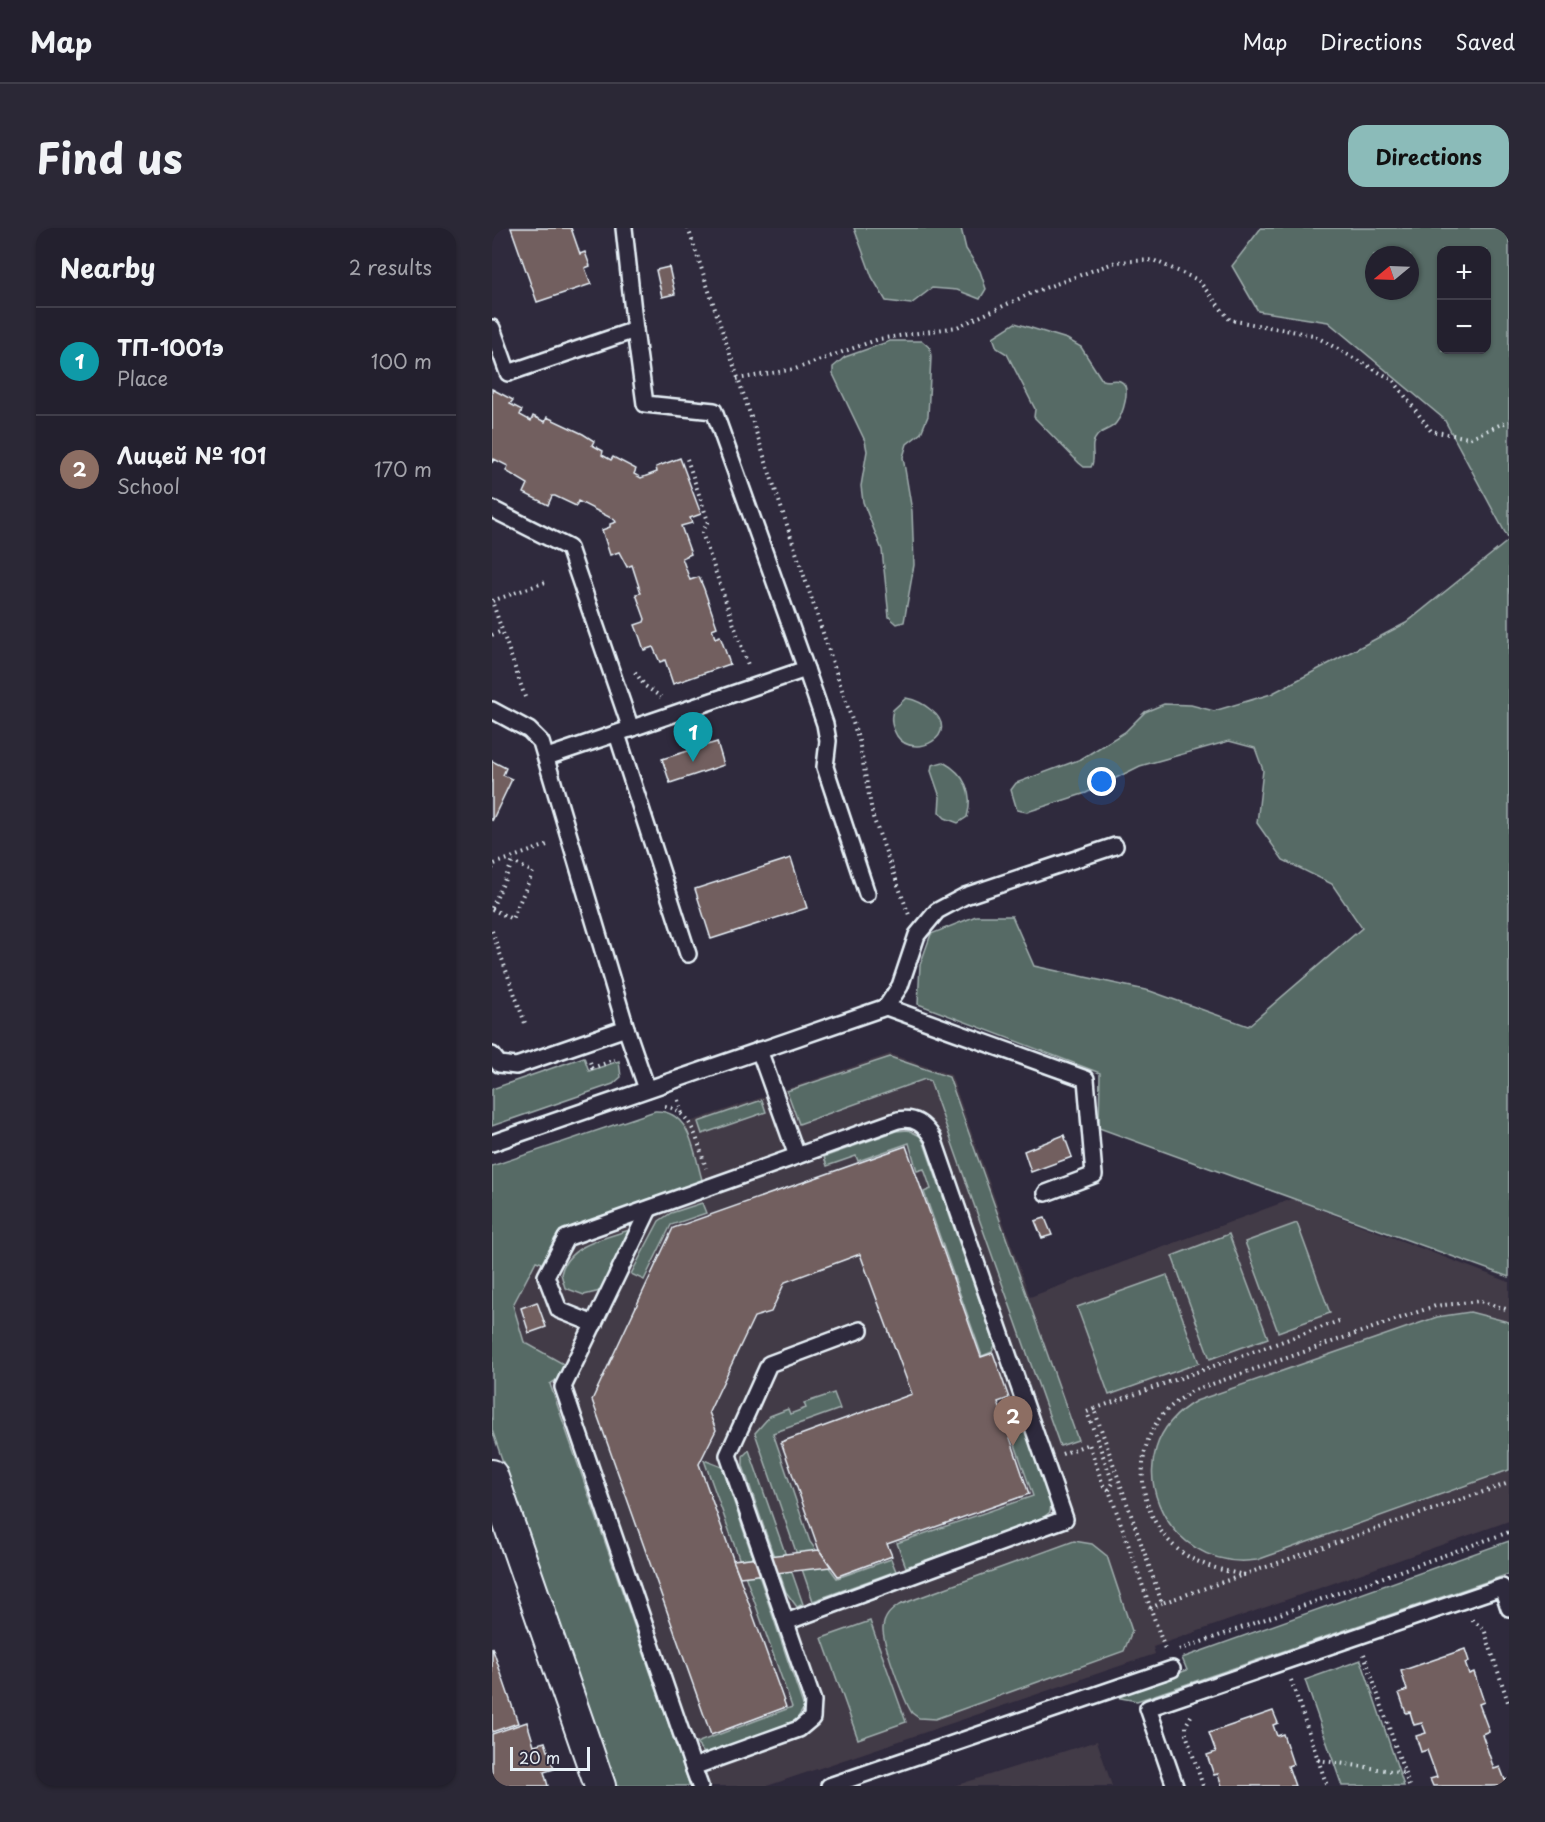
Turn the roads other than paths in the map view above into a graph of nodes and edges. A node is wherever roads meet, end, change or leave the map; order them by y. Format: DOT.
graph roads {
  1 [pos="624,228"];
  2 [pos="492,328"];
  3 [pos="636,330"];
  4 [pos="492,509"];
  5 [pos="806,669"];
  6 [pos="492,710"];
  7 [pos="624,731"];
  8 [pos="547,757"];
  9 [pos="1115,846"];
  10 [pos="867,894"];
  11 [pos="688,954"];
  12 [pos="886,1007"];
  13 [pos="626,1028"];
  14 [pos="759,1050"];
  15 [pos="492,1055"];
  16 [pos="647,1089"];
  17 [pos="492,1143"];
  18 [pos="797,1156"];
  19 [pos="1046,1193"];
  20 [pos="649,1209"];
  21 [pos="594,1324"];
  22 [pos="860,1330"];
  23 [pos="492,1475"];
  24 [pos="1509,1608"];
  25 [pos="786,1622"];
  26 [pos="1169,1661"];
  27 [pos="693,1767"];
  28 [pos="831,1785"];
  29 [pos="600,1786"];
  30 [pos="700,1786"];
  31 [pos="1175,1786"];
  1 -- 3 [label="lane"];
  2 -- 3 [label="lane"];
  3 -- 5 [label="lane"];
  4 -- 7 [label="lane"];
  5 -- 7 [label="lane"];
  5 -- 10 [label="lane"];
  6 -- 8 [label="lane"];
  7 -- 8 [label="lane"];
  7 -- 11 [label="lane"];
  8 -- 13 [label="lane"];
  9 -- 12 [label="lane"];
  12 -- 14 [label="lane"];
  12 -- 19 [label="lane"];
  13 -- 15 [label="lane"];
  13 -- 16 [label="lane"];
  14 -- 16 [label="lane"];
  14 -- 18 [label="lane"];
  16 -- 17 [label="lane"];
  18 -- 20 [label="lane"];
  18 -- 25 [label="lane"];
  20 -- 21 [label="lane"];
  20 -- 21 [label="lane"];
  21 -- 27 [label="lane"];
  22 -- 25 [label="lane"];
  23 -- 29 [label="street"];
  24 -- 31 [label="lane"];
  25 -- 27 [label="lane"];
  26 -- 28 [label="lane"];
  27 -- 30 [label="lane"];
}
